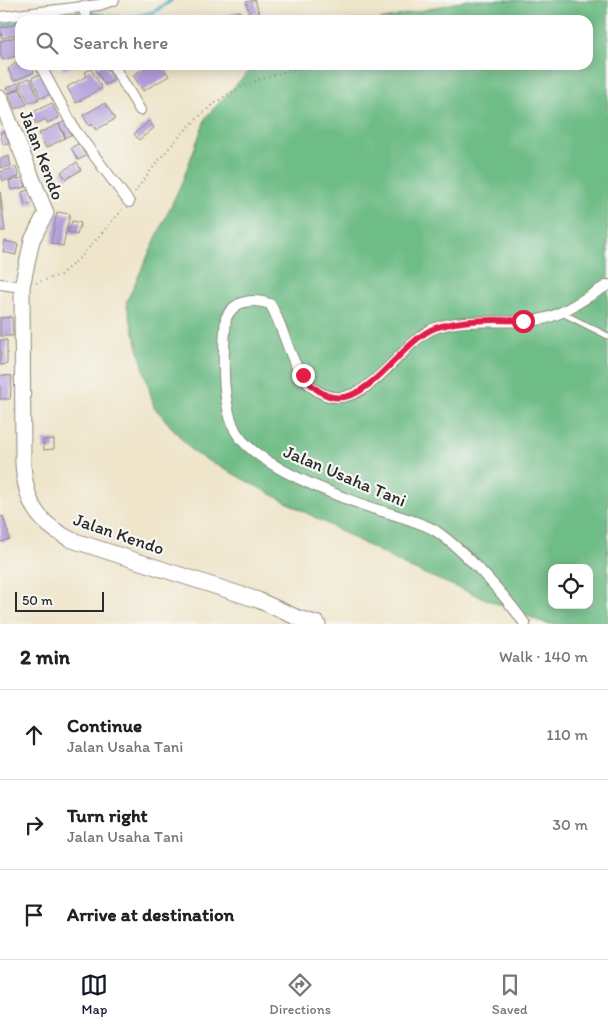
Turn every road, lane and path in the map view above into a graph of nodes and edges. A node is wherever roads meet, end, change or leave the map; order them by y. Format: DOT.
graph roads {
  1 [pos="114,0"];
  2 [pos="83,6"];
  3 [pos="32,15"];
  4 [pos="86,15"];
  5 [pos="0,17"];
  6 [pos="15,17"];
  7 [pos="43,70"];
  8 [pos="116,70"];
  9 [pos="291,70"];
  10 [pos="0,98"];
  11 [pos="140,110"];
  12 [pos="4,120"];
  13 [pos="129,202"];
  14 [pos="0,284"];
  15 [pos="608,285"];
  16 [pos="22,287"];
  17 [pos="560,312"];
  18 [pos="608,336"];
  19 [pos="318,624"];
  20 [pos="525,624"];
  1 -- 2 [label="street"];
  2 -- 3 [label="street"];
  2 -- 4 [label="street"];
  5 -- 6 [label="street"];
  7 -- 13 [label="street"];
  8 -- 11 [label="street"];
  9 -- 13 [label="path"];
  10 -- 12 [label="street, Jalan Kendo"];
  12 -- 16 [label="street, Jalan Kendo"];
  13 -- 16 [label="path"];
  14 -- 16 [label="street"];
  15 -- 17 [label="street, Jalan Usaha Tani"];
  16 -- 19 [label="street, Jalan Kendo"];
  17 -- 18 [label="lane"];
  17 -- 20 [label="street, Jalan Usaha Tani"];
}
